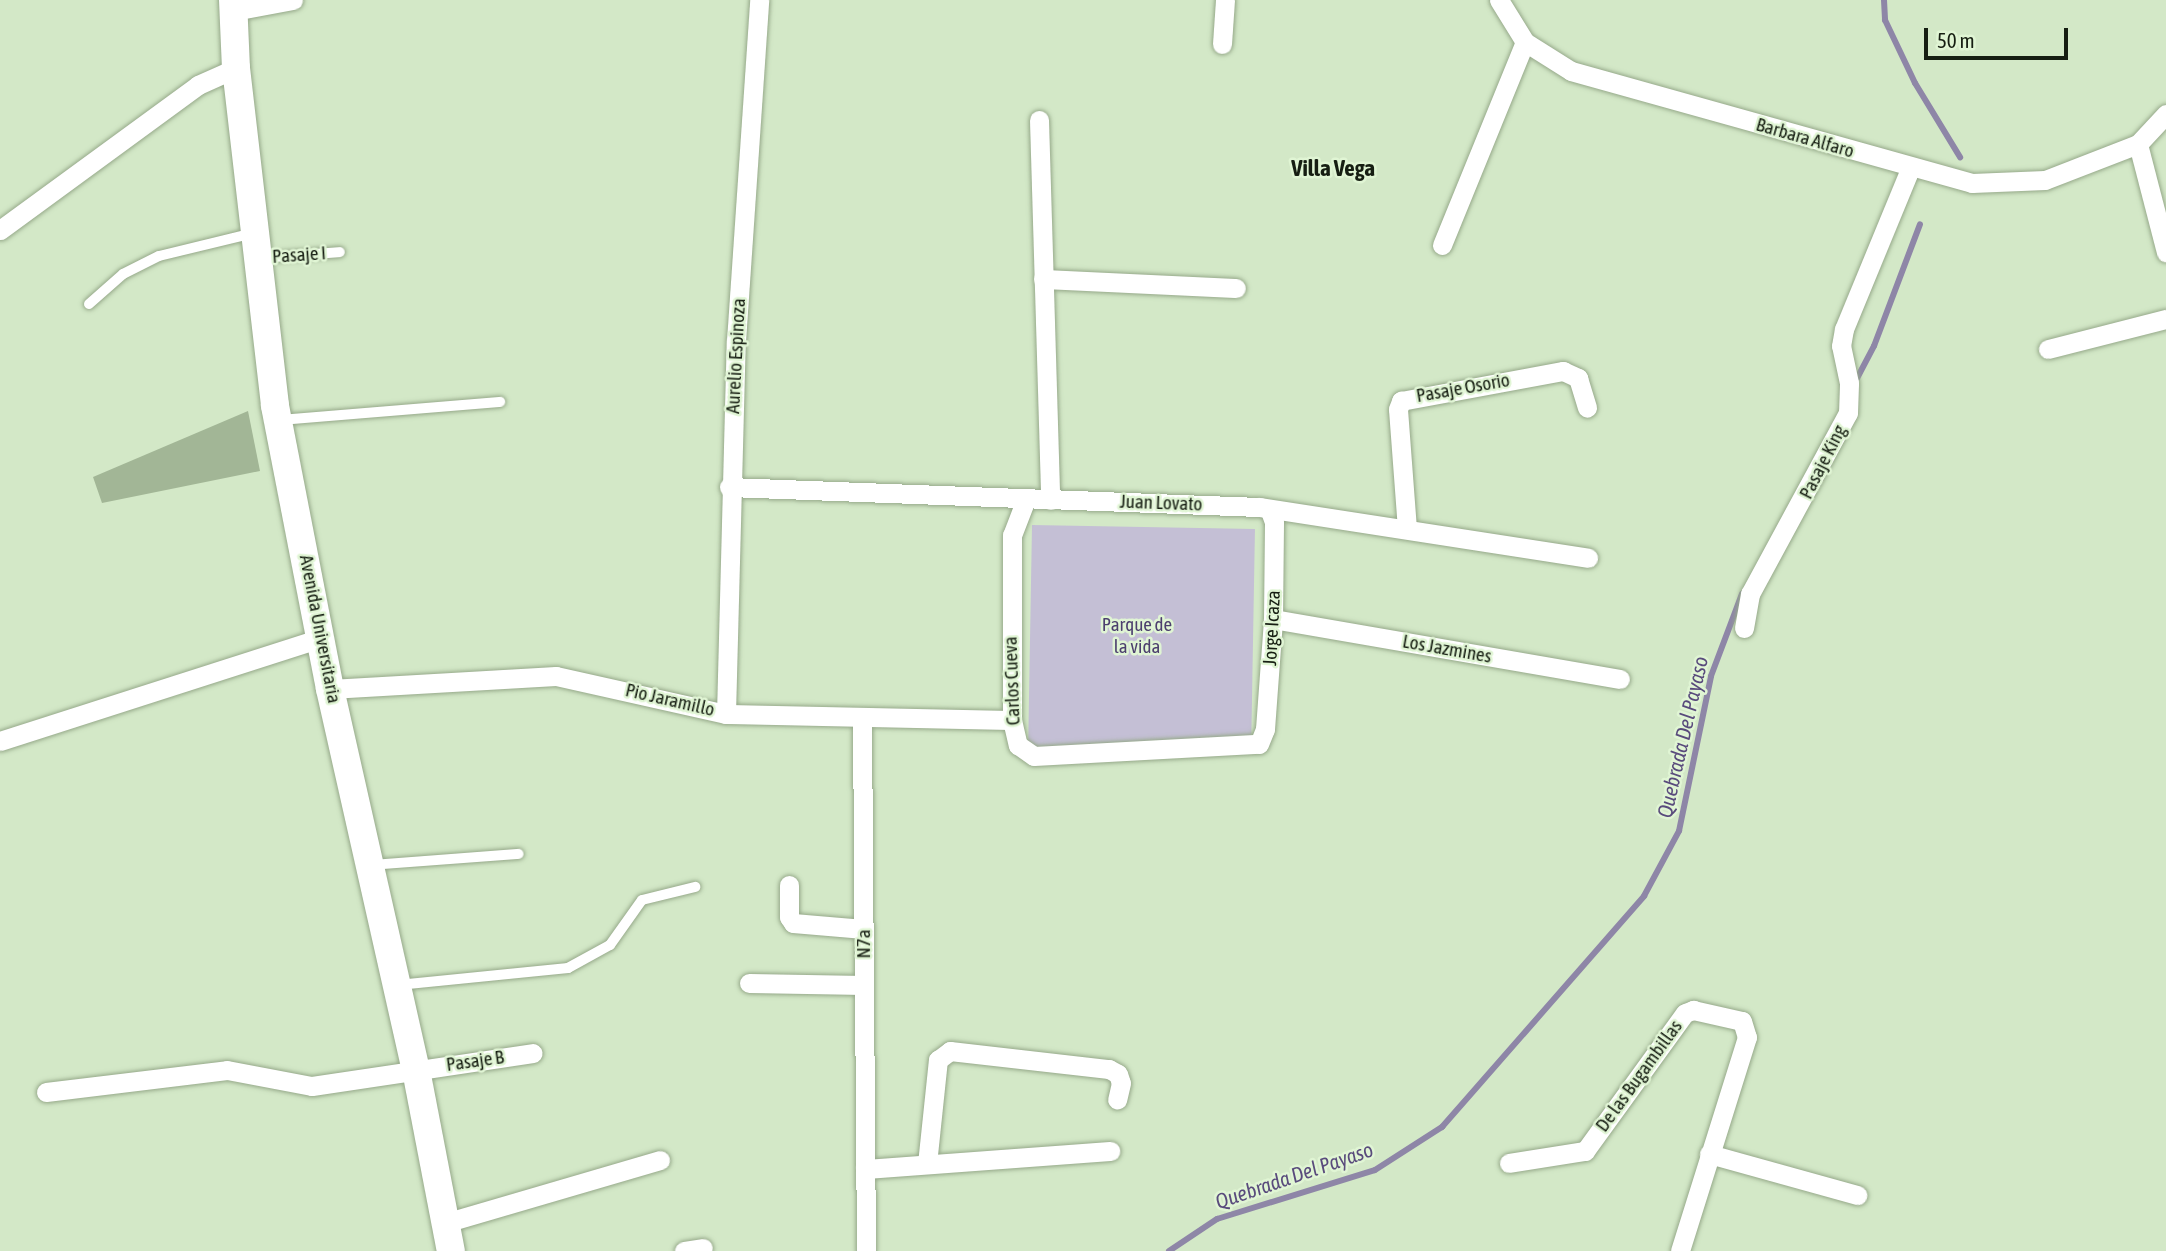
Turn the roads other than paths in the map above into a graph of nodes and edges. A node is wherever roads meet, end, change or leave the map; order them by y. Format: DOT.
graph roads {
  1 [pos="293,0"];
  2 [pos="758,0"];
  3 [pos="1225,0"];
  4 [pos="1499,0"];
  5 [pos="233,5"];
  6 [pos="1525,42"];
  7 [pos="1222,44"];
  8 [pos="236,68"];
  9 [pos="2166,114"];
  10 [pos="1039,120"];
  11 [pos="2138,144"];
  12 [pos="1910,169"];
  13 [pos="0,230"];
  14 [pos="256,245"];
  15 [pos="1442,245"];
  16 [pos="340,252"];
  17 [pos="2166,252"];
  18 [pos="1043,279"];
  19 [pos="1236,288"];
  20 [pos="89,304"];
  21 [pos="2166,319"];
  22 [pos="2048,349"];
  23 [pos="500,402"];
  24 [pos="1587,408"];
  25 [pos="278,420"];
  26 [pos="729,487"];
  27 [pos="1026,499"];
  28 [pos="1050,500"];
  29 [pos="1270,511"];
  30 [pos="1407,529"];
  31 [pos="1588,558"];
  32 [pos="1273,619"];
  33 [pos="1744,628"];
  34 [pos="323,638"];
  35 [pos="1620,679"];
  36 [pos="330,689"];
  37 [pos="726,713"];
  38 [pos="862,720"];
  39 [pos="1012,720"];
  40 [pos="0,741"];
  41 [pos="1259,744"];
  42 [pos="519,854"];
  43 [pos="370,865"];
  44 [pos="789,885"];
  45 [pos="695,887"];
  46 [pos="864,929"];
  47 [pos="749,983"];
  48 [pos="397,985"];
  49 [pos="864,985"];
  50 [pos="533,1052"];
  51 [pos="416,1070"];
  52 [pos="46,1092"];
  53 [pos="1117,1100"];
  54 [pos="1110,1151"];
  55 [pos="1709,1154"];
  56 [pos="660,1160"];
  57 [pos="1509,1163"];
  58 [pos="927,1164"];
  59 [pos="865,1169"];
  60 [pos="1857,1195"];
  61 [pos="445,1223"];
  62 [pos="451,1251"];
  63 [pos="866,1251"];
  64 [pos="1680,1251"];
  1 -- 5 [label="street"];
  2 -- 26 [label="street, Aurelio Espinoza"];
  3 -- 7 [label="street"];
  4 -- 6 [label="street, Barbara Alfaro"];
  5 -- 8 [label="street, Avenida Universitaria"];
  6 -- 12 [label="street, Barbara Alfaro"];
  6 -- 15 [label="street"];
  8 -- 13 [label="street"];
  8 -- 14 [label="street, Avenida Universitaria"];
  9 -- 11 [label="street"];
  10 -- 18 [label="street"];
  11 -- 12 [label="street, Barbara Alfaro"];
  11 -- 17 [label="street"];
  12 -- 33 [label="street, Pasaje King"];
  14 -- 16 [label="lane, Pasaje I"];
  14 -- 20 [label="lane, Pasaje I"];
  14 -- 25 [label="street, Avenida Universitaria"];
  18 -- 19 [label="street"];
  18 -- 28 [label="street"];
  21 -- 22 [label="street"];
  23 -- 25 [label="lane"];
  24 -- 30 [label="street, Pasaje Osorio"];
  25 -- 34 [label="street, Avenida Universitaria"];
  26 -- 27 [label="street, Juan Lovato"];
  26 -- 37 [label="street, Aurelio Espinoza"];
  27 -- 28 [label="street, Juan Lovato"];
  27 -- 39 [label="street, Carlos Cueva"];
  28 -- 29 [label="street, Juan Lovato"];
  29 -- 30 [label="street, Juan Lovato"];
  29 -- 32 [label="street, Jorge Icaza"];
  30 -- 31 [label="street, Juan Lovato"];
  32 -- 35 [label="street, Los Jazmines"];
  32 -- 41 [label="street, Jorge Icaza"];
  34 -- 36 [label="street, Avenida Universitaria"];
  34 -- 40 [label="street"];
  36 -- 37 [label="street, Pio Jaramillo"];
  36 -- 43 [label="street, Avenida Universitaria"];
  37 -- 38 [label="street, Pio Jaramillo"];
  38 -- 39 [label="street, Pio Jaramillo"];
  38 -- 46 [label="street, N7a"];
  39 -- 41 [label="street, Carlos Cueva"];
  42 -- 43 [label="lane"];
  43 -- 48 [label="street, Avenida Universitaria"];
  44 -- 46 [label="street"];
  45 -- 48 [label="lane"];
  46 -- 49 [label="street, N7a"];
  47 -- 49 [label="street"];
  48 -- 51 [label="street, Avenida Universitaria"];
  49 -- 59 [label="street, N7a"];
  50 -- 51 [label="street, Pasaje B"];
  51 -- 52 [label="street, Pasaje B"];
  51 -- 61 [label="street, Avenida Universitaria"];
  53 -- 58 [label="street"];
  54 -- 58 [label="street"];
  55 -- 57 [label="street, De las Bugambillas"];
  55 -- 60 [label="street"];
  55 -- 64 [label="street, De las Bugambillas"];
  56 -- 61 [label="street"];
  58 -- 59 [label="street"];
  59 -- 63 [label="street, N7a"];
  61 -- 62 [label="street, Avenida Universitaria"];
}
